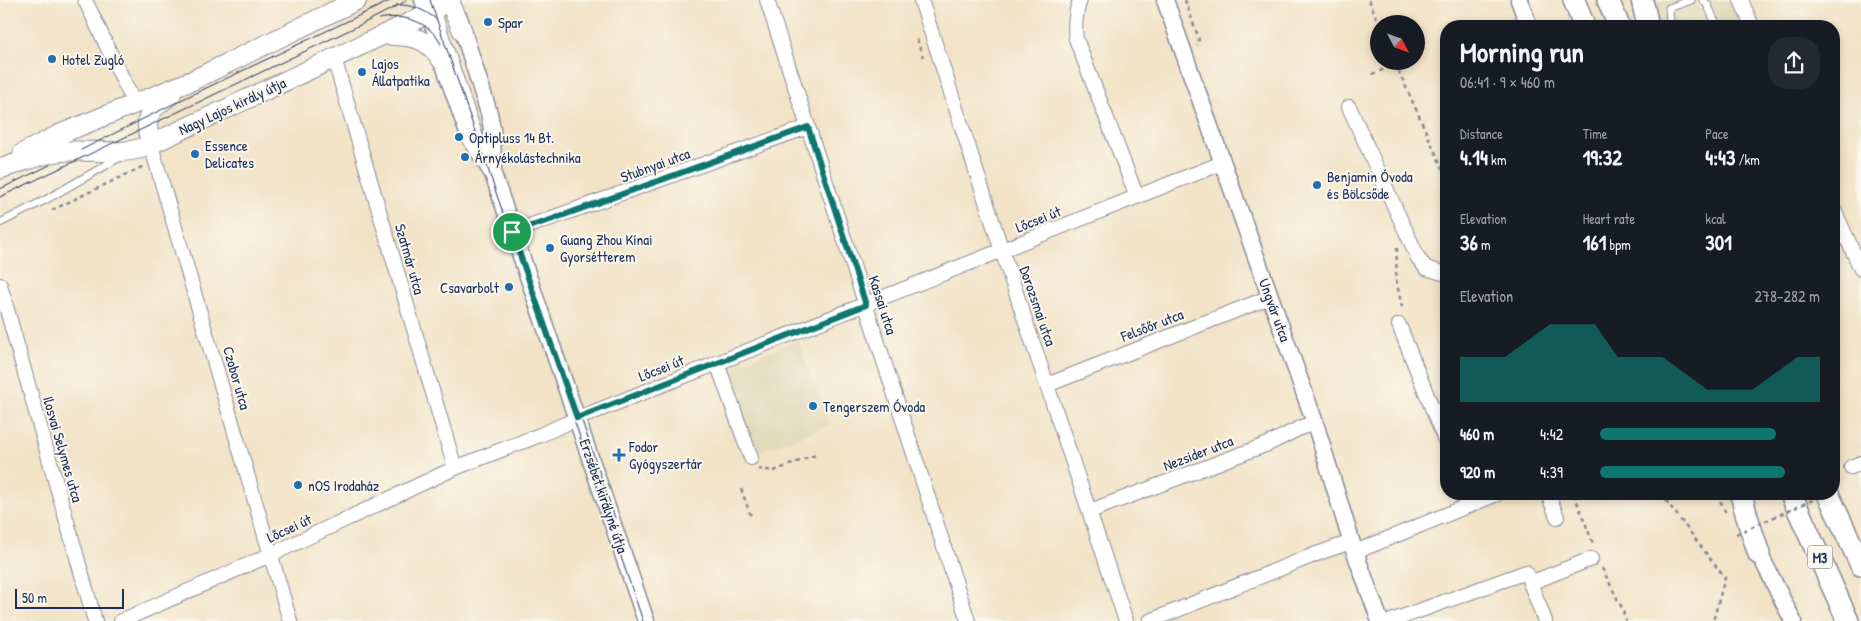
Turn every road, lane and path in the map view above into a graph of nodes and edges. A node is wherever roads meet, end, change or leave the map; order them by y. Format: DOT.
graph roads {
  1 [pos="85,0"];
  2 [pos="767,0"];
  3 [pos="921,0"];
  4 [pos="1080,0"];
  5 [pos="1165,0"];
  6 [pos="1184,0"];
  7 [pos="1369,0"];
  8 [pos="1519,0"];
  9 [pos="1574,0"];
  10 [pos="1608,0"];
  11 [pos="1642,0"];
  12 [pos="1691,0"];
  13 [pos="1703,0"];
  14 [pos="1740,0"];
  15 [pos="352,1"];
  16 [pos="437,3"];
  17 [pos="1375,15"];
  18 [pos="1527,20"];
  19 [pos="1582,20"];
  20 [pos="1616,20"];
  21 [pos="1647,20"];
  22 [pos="1670,20"];
  23 [pos="1714,20"];
  24 [pos="1749,20"];
  25 [pos="462,30"];
  26 [pos="383,35"];
  27 [pos="1199,39"];
  28 [pos="339,56"];
  29 [pos="443,62"];
  30 [pos="1380,70"];
  31 [pos="1398,70"];
  32 [pos="1372,74"];
  33 [pos="191,81"];
  34 [pos="134,103"];
  35 [pos="1349,107"];
  36 [pos="808,127"];
  37 [pos="127,152"];
  38 [pos="153,153"];
  39 [pos="1440,163"];
  40 [pos="1222,164"];
  41 [pos="0,167"];
  42 [pos="493,174"];
  43 [pos="1138,197"];
  44 [pos="52,210"];
  45 [pos="1840,222"];
  46 [pos="0,223"];
  47 [pos="512,232"];
  48 [pos="1406,232"];
  49 [pos="1848,237"];
  50 [pos="1840,240"];
  51 [pos="1002,251"];
  52 [pos="1861,269"];
  53 [pos="1440,272"];
  54 [pos="0,285"];
  55 [pos="1270,297"];
  56 [pos="866,305"];
  57 [pos="1399,325"];
  58 [pos="717,363"];
  59 [pos="1047,385"];
  60 [pos="577,418"];
  61 [pos="1315,423"];
  62 [pos="1440,428"];
  63 [pos="815,455"];
  64 [pos="752,463"];
  65 [pos="455,468"];
  66 [pos="741,489"];
  67 [pos="1467,500"];
  68 [pos="1550,500"];
  69 [pos="1666,500"];
  70 [pos="1733,500"];
  71 [pos="1743,500"];
  72 [pos="1794,500"];
  73 [pos="1813,500"];
  74 [pos="1830,500"];
  75 [pos="1090,511"];
  76 [pos="1557,517"];
  77 [pos="752,519"];
  78 [pos="1736,534"];
  79 [pos="1353,547"];
  80 [pos="272,554"];
  81 [pos="1759,554"];
  82 [pos="1591,559"];
  83 [pos="1861,566"];
  84 [pos="1530,583"];
  85 [pos="95,621"];
  86 [pos="120,621"];
  87 [pos="290,621"];
  88 [pos="646,621"];
  89 [pos="968,621"];
  90 [pos="1126,621"];
  91 [pos="1150,621"];
  92 [pos="1380,621"];
  93 [pos="1391,621"];
  94 [pos="1545,621"];
  95 [pos="1713,621"];
  96 [pos="1793,621"];
  97 [pos="1848,621"];
  1 -- 34 [label="street"];
  2 -- 36 [label="street, Kassai utca"];
  3 -- 51 [label="street, Dorozsmai utca"];
  4 -- 43 [label="street"];
  5 -- 40 [label="street, Ungvár utca"];
  6 -- 27 [label="path"];
  7 -- 17 [label="path"];
  8 -- 18 [label="street"];
  9 -- 19 [label="main road"];
  10 -- 20 [label="main road"];
  11 -- 21 [label="main road"];
  12 -- 22 [label="lane"];
  13 -- 23 [label="lane"];
  14 -- 24 [label="street"];
  15 -- 33 [label="main road, Nagy Lajos király útja"];
  16 -- 25 [label="main road"];
  16 -- 26 [label="main road, Nagy Lajos király útja"];
  16 -- 28 [label="main road"];
  16 -- 29 [label="street, Erzsébet királyné útja"];
  16 -- 42 [label="lane"];
  25 -- 42 [label="street, Erzsébet királyné útja"];
  26 -- 28 [label="main road, Nagy Lajos király útja"];
  26 -- 29 [label="main road"];
  28 -- 38 [label="main road, Nagy Lajos király útja"];
  28 -- 65 [label="street, Szatmár utca"];
  29 -- 42 [label="street, Erzsébet királyné útja"];
  30 -- 32 [label="path"];
  31 -- 39 [label="path"];
  33 -- 34 [label="main road, Nagy Lajos király útja"];
  33 -- 38 [label="main road"];
  34 -- 41 [label="main road, Nagy Lajos király útja"];
  35 -- 48 [label="street"];
  36 -- 47 [label="street, Stubnyai utca"];
  36 -- 56 [label="street, Kassai utca"];
  37 -- 38 [label="main road, Nagy Lajos király útja"];
  37 -- 41 [label="main road, Nagy Lajos király útja"];
  37 -- 46 [label="lane"];
  38 -- 44 [label="path"];
  38 -- 80 [label="street, Czobor utca"];
  40 -- 43 [label="street, Lőcsei út"];
  40 -- 55 [label="street, Ungvár utca"];
  42 -- 47 [label="street, Erzsébet királyné útja"];
  43 -- 51 [label="street, Lőcsei út"];
  45 -- 49 [label="street"];
  47 -- 60 [label="street, Erzsébet királyné útja"];
  48 -- 53 [label="street"];
  48 -- 57 [label="path"];
  49 -- 50 [label="lane"];
  49 -- 52 [label="street"];
  51 -- 56 [label="street, Lőcsei út"];
  51 -- 59 [label="street, Dorozsmai utca"];
  54 -- 85 [label="street, Ilosvai Selymes utca"];
  55 -- 59 [label="street, Felsőőr utca"];
  55 -- 61 [label="street, Ungvár utca"];
  56 -- 58 [label="street, Lőcsei út"];
  56 -- 89 [label="street, Kassai utca"];
  57 -- 62 [label="street"];
  58 -- 60 [label="street, Lőcsei út"];
  58 -- 64 [label="street"];
  59 -- 75 [label="street, Dorozsmai utca"];
  60 -- 65 [label="street, Lőcsei út"];
  60 -- 88 [label="street, Erzsébet királyné útja"];
  61 -- 75 [label="street, Nezsider utca"];
  61 -- 79 [label="street, Ungvár utca"];
  63 -- 64 [label="path"];
  65 -- 80 [label="street, Lőcsei út"];
  66 -- 77 [label="path"];
  67 -- 79 [label="street"];
  68 -- 76 [label="street"];
  69 -- 95 [label="path"];
  70 -- 81 [label="street"];
  71 -- 81 [label="main road"];
  72 -- 97 [label="main road, M3"];
  73 -- 78 [label="path, bridge"];
  74 -- 83 [label="main road, M3"];
  75 -- 90 [label="street, Dorozsmai utca"];
  79 -- 91 [label="street"];
  79 -- 92 [label="street, Ungvár utca"];
  80 -- 86 [label="street, Lőcsei út"];
  80 -- 87 [label="street, Czobor utca"];
  81 -- 96 [label="street"];
  82 -- 84 [label="street"];
  84 -- 93 [label="street"];
  84 -- 94 [label="street"];
}
